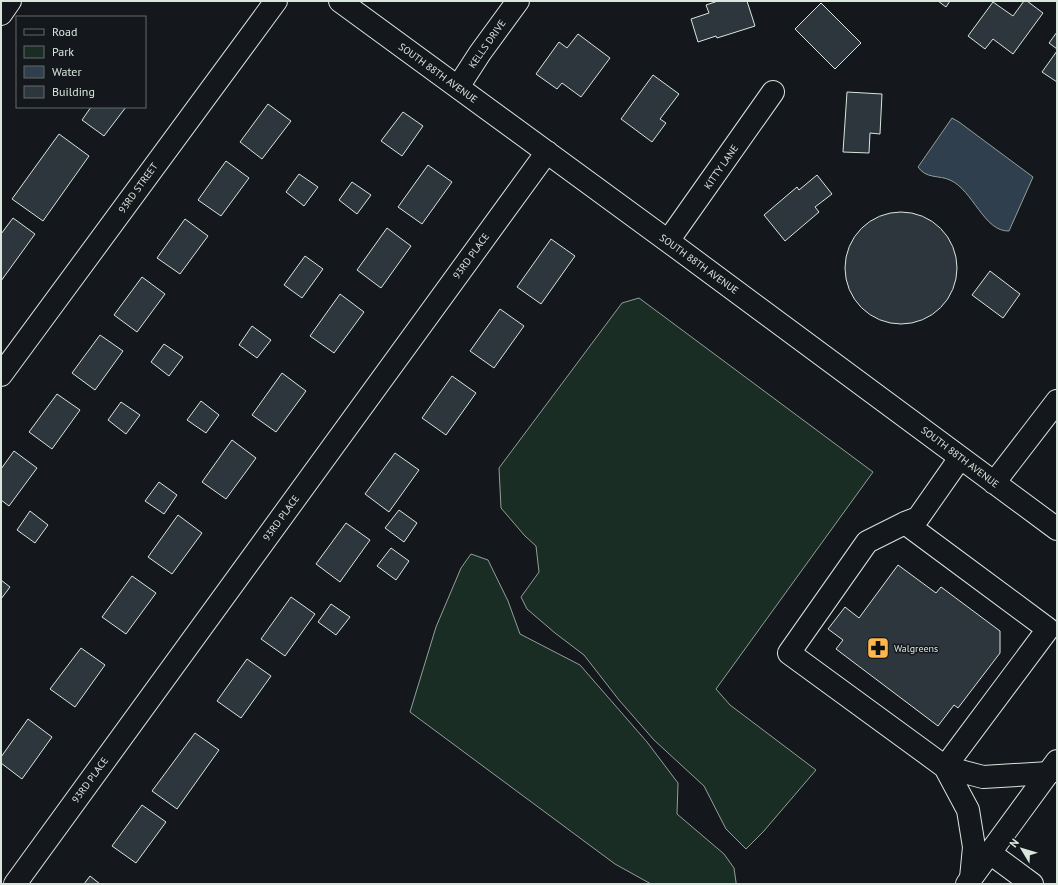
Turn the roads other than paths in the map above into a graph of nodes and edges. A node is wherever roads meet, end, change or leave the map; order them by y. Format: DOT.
graph roads {
  1 [pos="10,1"];
  2 [pos="276,1"];
  3 [pos="518,1"];
  4 [pos="342,2"];
  5 [pos="1,14"];
  6 [pos="458,87"];
  7 [pos="773,92"];
  8 [pos="547,152"];
  9 [pos="668,241"];
  10 [pos="1,375"];
  11 [pos="1057,401"];
  12 [pos="960,458"];
  13 [pos="994,483"];
  14 [pos="905,523"];
  15 [pos="1057,529"];
  16 [pos="945,767"];
  17 [pos="1053,767"];
  18 [pos="990,853"];
  19 [pos="969,881"];
  20 [pos="15,884"];
  21 [pos="1032,884"];
  1 -- 5 [label="street"];
  2 -- 10 [label="street, 93RD STREET"];
  3 -- 6 [label="street, KELLS DRIVE"];
  4 -- 6 [label="street, SOUTH 88TH AVENUE"];
  6 -- 8 [label="street, SOUTH 88TH AVENUE"];
  7 -- 9 [label="street, KITTY LANE"];
  8 -- 9 [label="street, SOUTH 88TH AVENUE"];
  8 -- 20 [label="street, 93RD PLACE"];
  9 -- 12 [label="street, SOUTH 88TH AVENUE"];
  11 -- 13 [label="street"];
  12 -- 13 [label="street, SOUTH 88TH AVENUE"];
  12 -- 14 [label="street"];
  13 -- 15 [label="street, SOUTH 88TH AVENUE"];
  14 -- 16 [label="street"];
  14 -- 16 [label="street"];
  16 -- 17 [label="street"];
  16 -- 19 [label="street"];
  17 -- 18 [label="street"];
  18 -- 19 [label="street"];
  18 -- 21 [label="street"];
}
